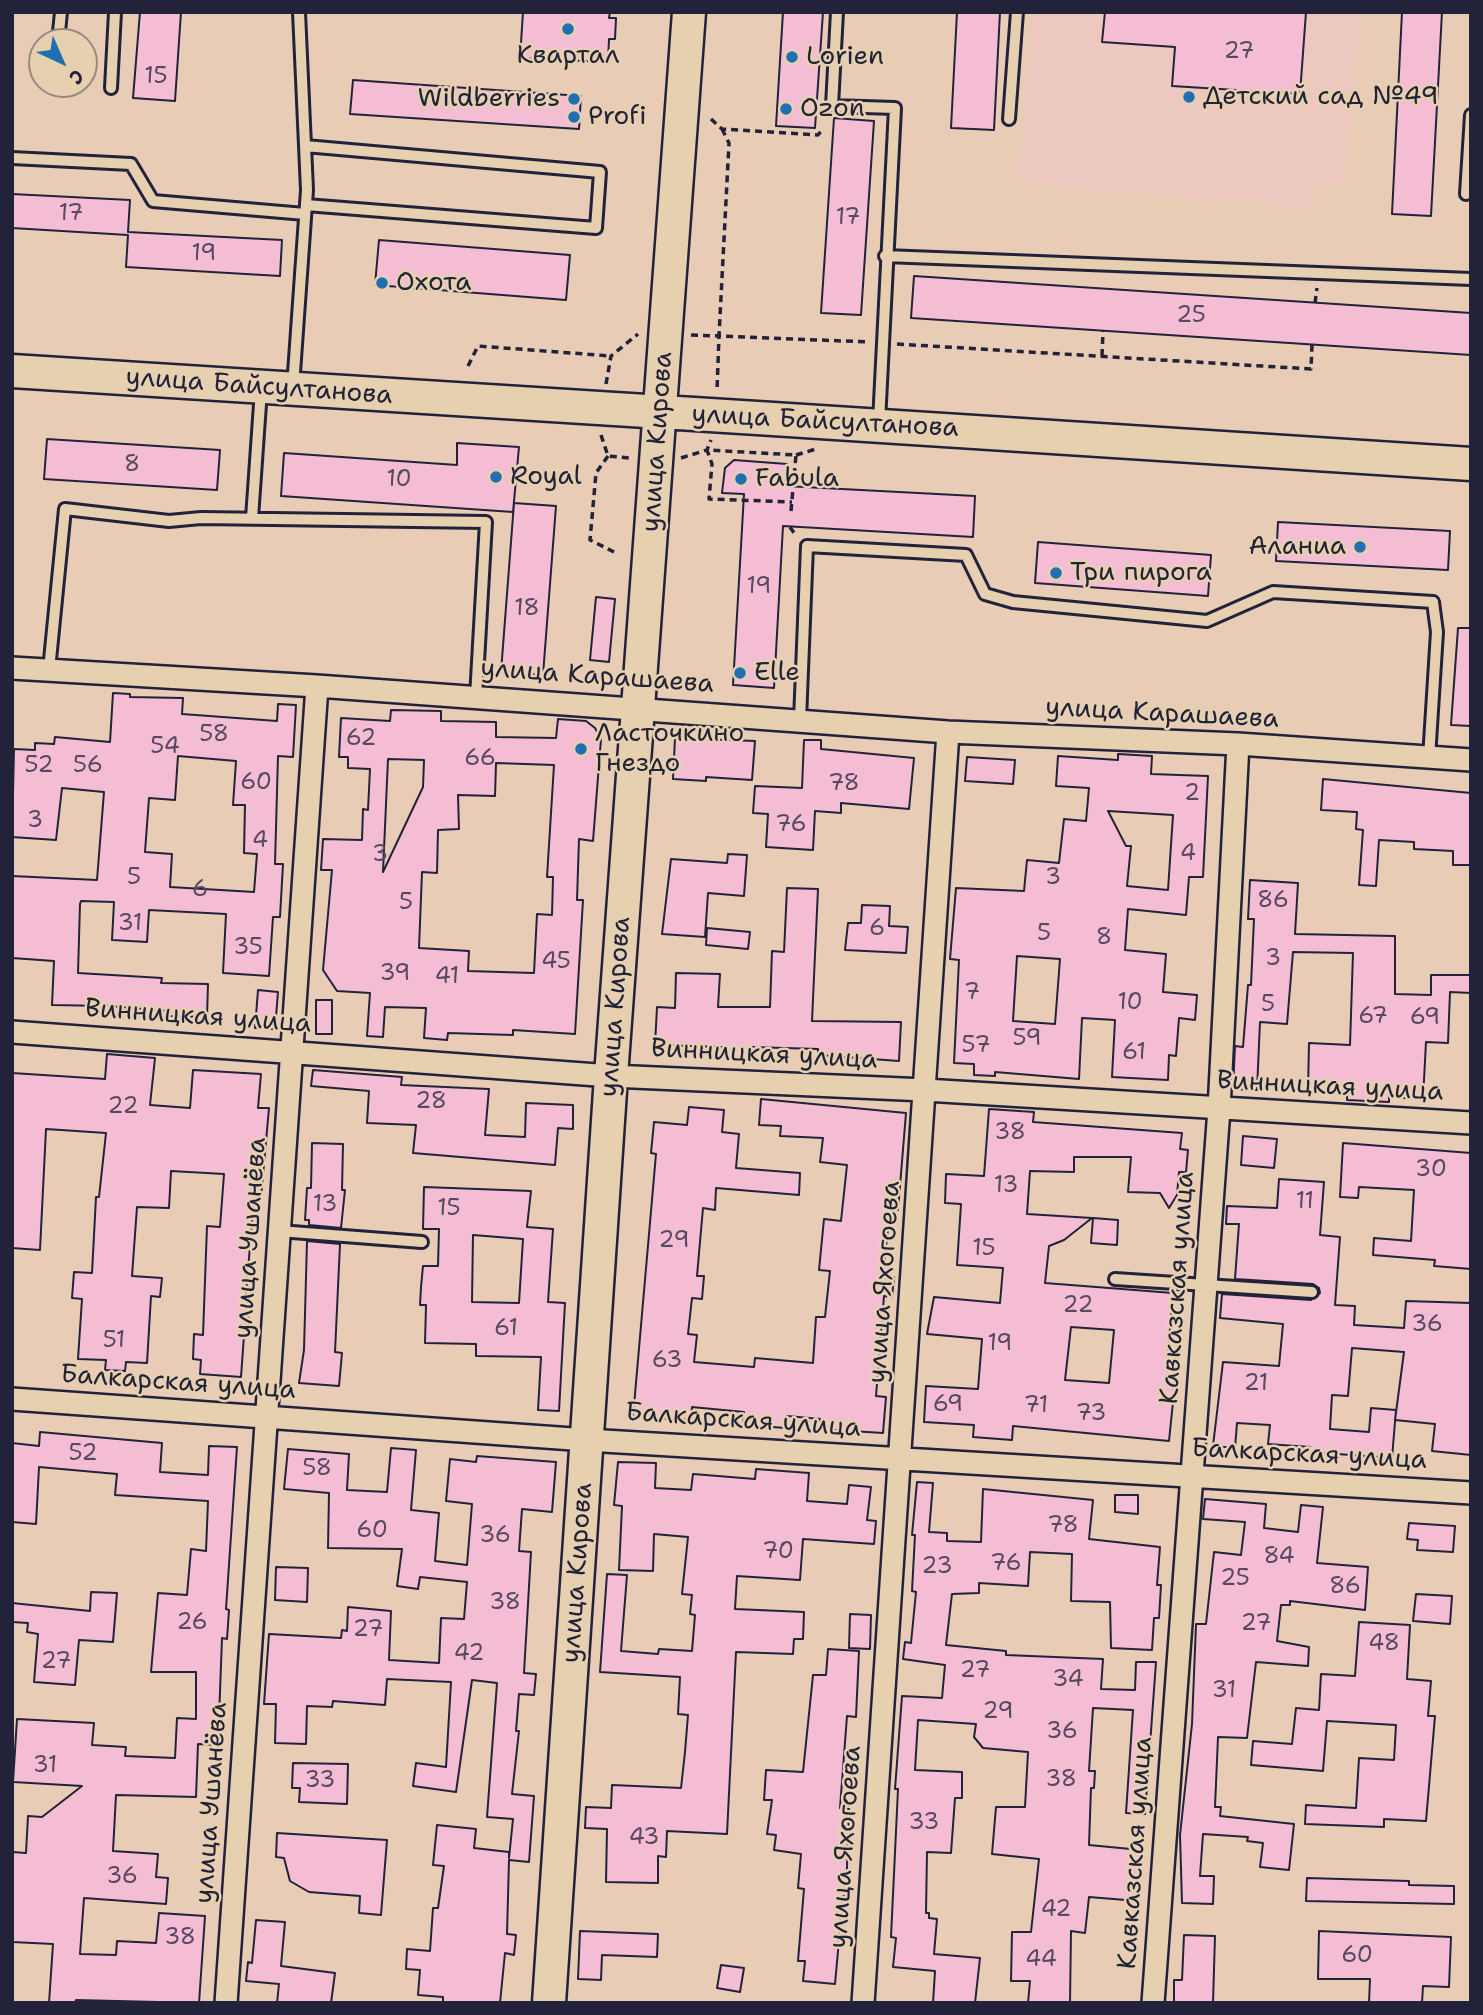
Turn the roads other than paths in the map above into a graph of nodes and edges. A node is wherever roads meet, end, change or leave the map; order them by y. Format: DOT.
graph roads {
  1 [pos="115,12"];
  2 [pos="299,12"];
  3 [pos="689,12"];
  4 [pos="837,12"];
  5 [pos="1017,12"];
  6 [pos="111,88"];
  7 [pos="1471,116"];
  8 [pos="1009,119"];
  9 [pos="305,146"];
  10 [pos="12,158"];
  11 [pos="1466,194"];
  12 [pos="306,210"];
  13 [pos="885,256"];
  14 [pos="1471,279"];
  15 [pos="12,371"];
  16 [pos="261,387"];
  17 [pos="293,390"];
  18 [pos="660,413"];
  19 [pos="879,425"];
  20 [pos="1471,464"];
  21 [pos="252,519"];
  22 [pos="12,668"];
  23 [pos="49,670"];
  24 [pos="317,686"];
  25 [pos="476,697"];
  26 [pos="640,708"];
  27 [pos="800,720"];
  28 [pos="948,732"];
  29 [pos="1238,744"];
  30 [pos="1429,758"];
  31 [pos="1471,761"];
  32 [pos="12,1032"];
  33 [pos="292,1052"];
  34 [pos="611,1076"];
  35 [pos="925,1090"];
  36 [pos="1219,1109"];
  37 [pos="1471,1123"];
  38 [pos="279,1231"];
  39 [pos="422,1242"];
  40 [pos="1115,1279"];
  41 [pos="1204,1283"];
  42 [pos="1312,1292"];
  43 [pos="12,1399"];
  44 [pos="266,1417"];
  45 [pos="587,1440"];
  46 [pos="901,1459"];
  47 [pos="1190,1477"];
  48 [pos="1471,1493"];
  49 [pos="226,2003"];
  50 [pos="549,2003"];
  51 [pos="863,2003"];
  52 [pos="1153,2003"];
  1 -- 6 [label="lane"];
  2 -- 9 [label="lane"];
  3 -- 18 [label="main road, улица Кирова"];
  4 -- 13 [label="lane"];
  5 -- 8 [label="lane"];
  7 -- 11 [label="lane"];
  9 -- 12 [label="lane"];
  9 -- 12 [label="lane"];
  10 -- 12 [label="lane"];
  12 -- 17 [label="lane"];
  13 -- 14 [label="lane"];
  13 -- 19 [label="lane"];
  15 -- 16 [label="main road, улица Байсултанова"];
  16 -- 17 [label="main road, улица Байсултанова"];
  16 -- 21 [label="lane"];
  17 -- 18 [label="main road, улица Байсултанова"];
  18 -- 19 [label="main road, улица Байсултанова"];
  18 -- 26 [label="main road, улица Кирова"];
  19 -- 20 [label="main road, улица Байсултанова"];
  21 -- 23 [label="lane"];
  21 -- 25 [label="lane"];
  22 -- 23 [label="street, улица Карашаева"];
  23 -- 24 [label="street, улица Карашаева"];
  24 -- 25 [label="street, улица Карашаева"];
  24 -- 33 [label="street, улица Ушанёва"];
  25 -- 26 [label="street, улица Карашаева"];
  26 -- 27 [label="street, улица Карашаева"];
  26 -- 34 [label="main road, улица Кирова"];
  27 -- 28 [label="street, улица Карашаева"];
  27 -- 30 [label="lane"];
  28 -- 29 [label="street, улица Карашаева"];
  28 -- 35 [label="street, улица Яхогоева"];
  29 -- 30 [label="street, улица Карашаева"];
  29 -- 36 [label="street, Кавказская улица"];
  30 -- 31 [label="street, улица Карашаева"];
  32 -- 33 [label="street, Винницкая улица"];
  33 -- 34 [label="street, Винницкая улица"];
  33 -- 38 [label="street, улица Ушанёва"];
  34 -- 35 [label="street, Винницкая улица"];
  34 -- 45 [label="main road, улица Кирова"];
  35 -- 36 [label="street, Винницкая улица"];
  35 -- 46 [label="street, улица Яхогоева"];
  36 -- 37 [label="street, Винницкая улица"];
  36 -- 41 [label="street, Кавказская улица"];
  38 -- 39 [label="lane"];
  38 -- 44 [label="street, улица Ушанёва"];
  40 -- 41 [label="lane"];
  41 -- 42 [label="lane"];
  41 -- 47 [label="street, Кавказская улица"];
  43 -- 44 [label="street, Балкарская улица"];
  44 -- 45 [label="street, Балкарская улица"];
  44 -- 49 [label="street, улица Ушанёва"];
  45 -- 46 [label="street, Балкарская улица"];
  45 -- 50 [label="main road, улица Кирова"];
  46 -- 47 [label="street, Балкарская улица"];
  46 -- 51 [label="street, улица Яхогоева"];
  47 -- 48 [label="street, Балкарская улица"];
  47 -- 52 [label="street, Кавказская улица"];
}
